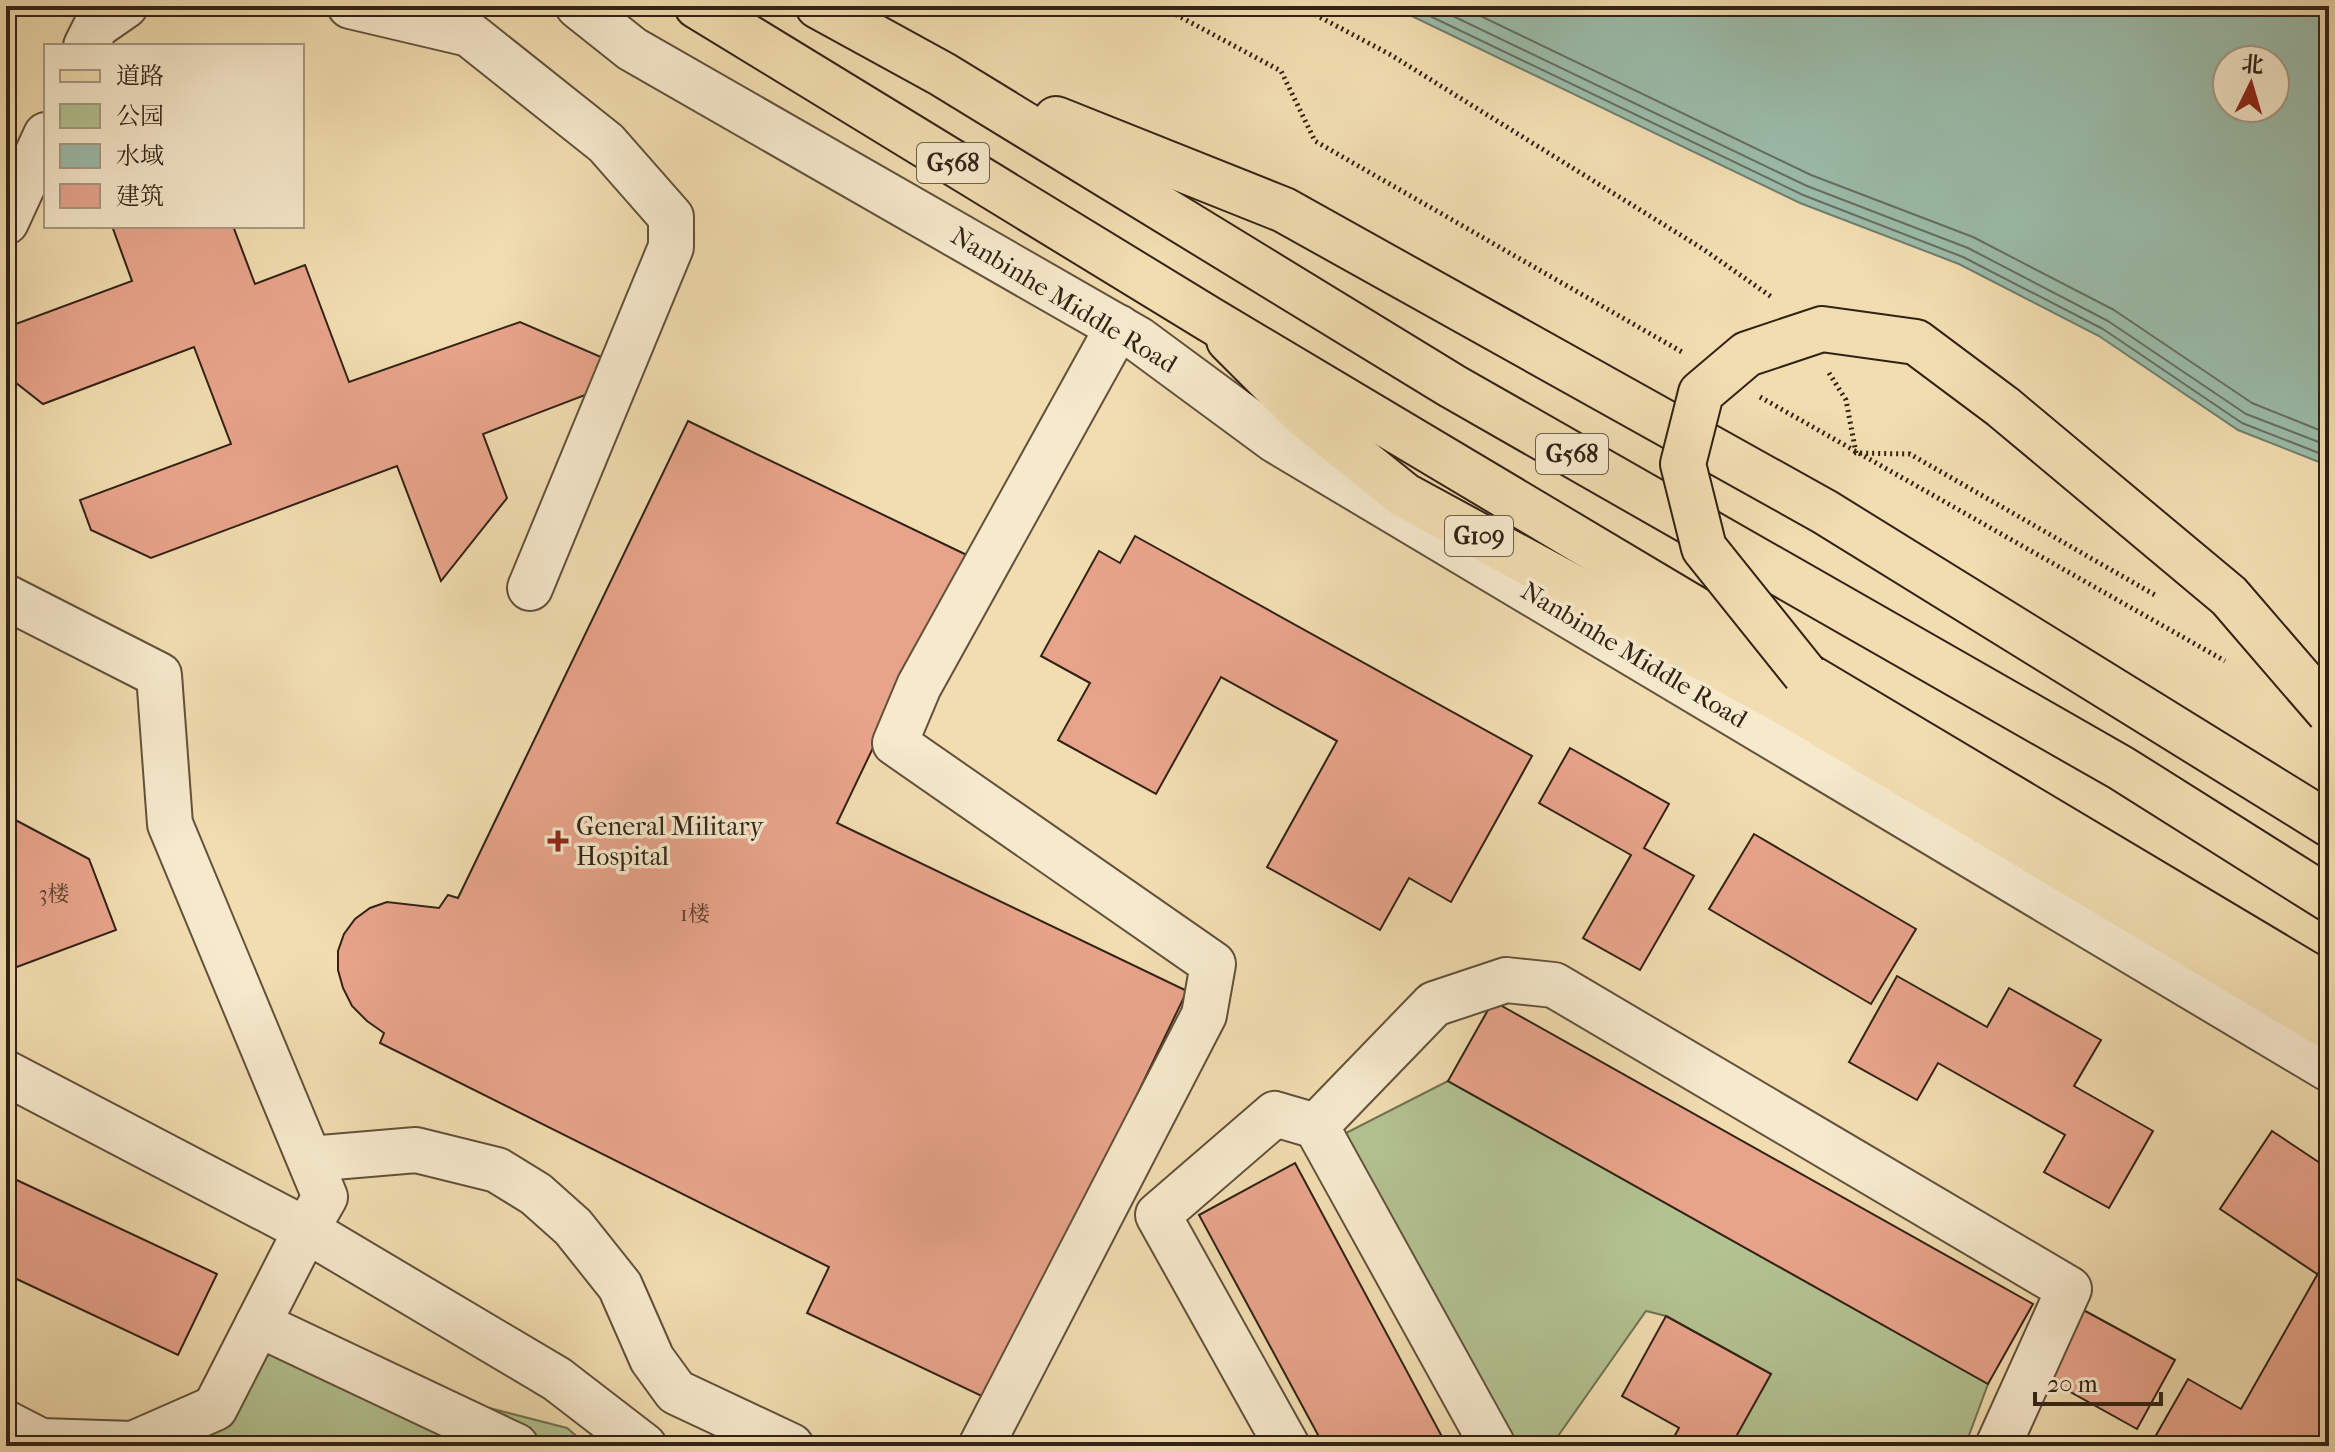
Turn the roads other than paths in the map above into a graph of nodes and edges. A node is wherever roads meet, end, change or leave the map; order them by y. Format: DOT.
graph roads {
  1 [pos="125,6"];
  2 [pos="350,6"];
  3 [pos="578,6"];
  4 [pos="697,6"];
  5 [pos="818,6"];
  6 [pos="448,17"];
  7 [pos="87,44"];
  8 [pos="942,74"];
  9 [pos="27,164"];
  10 [pos="6,222"];
  11 [pos="1118,327"];
  12 [pos="530,588"];
  13 [pos="6,597"];
  14 [pos="1795,688"];
  15 [pos="2329,712"];
  16 [pos="2329,824"];
  17 [pos="2329,899"];
  18 [pos="2329,987"];
  19 [pos="2329,1027"];
  20 [pos="2329,1069"];
  21 [pos="6,1073"];
  22 [pos="1316,1126"];
  23 [pos="310,1159"];
  24 [pos="306,1230"];
  25 [pos="258,1324"];
  26 [pos="6,1423"];
  27 [pos="133,1445"];
  28 [pos="516,1446"];
  29 [pos="644,1446"];
  30 [pos="791,1446"];
  31 [pos="981,1446"];
  32 [pos="1287,1446"];
  33 [pos="1493,1446"];
  34 [pos="1998,1446"];
  1 -- 7 [label="street"];
  2 -- 6 [label="street"];
  3 -- 11 [label="street, Nanbinhe Middle Road"];
  4 -- 14 [label="main road, G568"];
  5 -- 8 [label="main road, G568"];
  6 -- 12 [label="street"];
  8 -- 16 [label="main road"];
  8 -- 17 [label="main road, G568"];
  9 -- 10 [label="street"];
  11 -- 20 [label="street, Nanbinhe Middle Road"];
  11 -- 31 [label="street"];
  13 -- 23 [label="street"];
  14 -- 15 [label="main road, bridge"];
  14 -- 18 [label="main road, G568"];
  14 -- 19 [label="main road"];
  21 -- 24 [label="street"];
  22 -- 32 [label="street"];
  22 -- 33 [label="street"];
  22 -- 34 [label="street"];
  23 -- 24 [label="street"];
  23 -- 30 [label="street"];
  24 -- 25 [label="street"];
  24 -- 29 [label="street"];
  25 -- 27 [label="street"];
  25 -- 28 [label="street"];
  26 -- 27 [label="street"];
}
